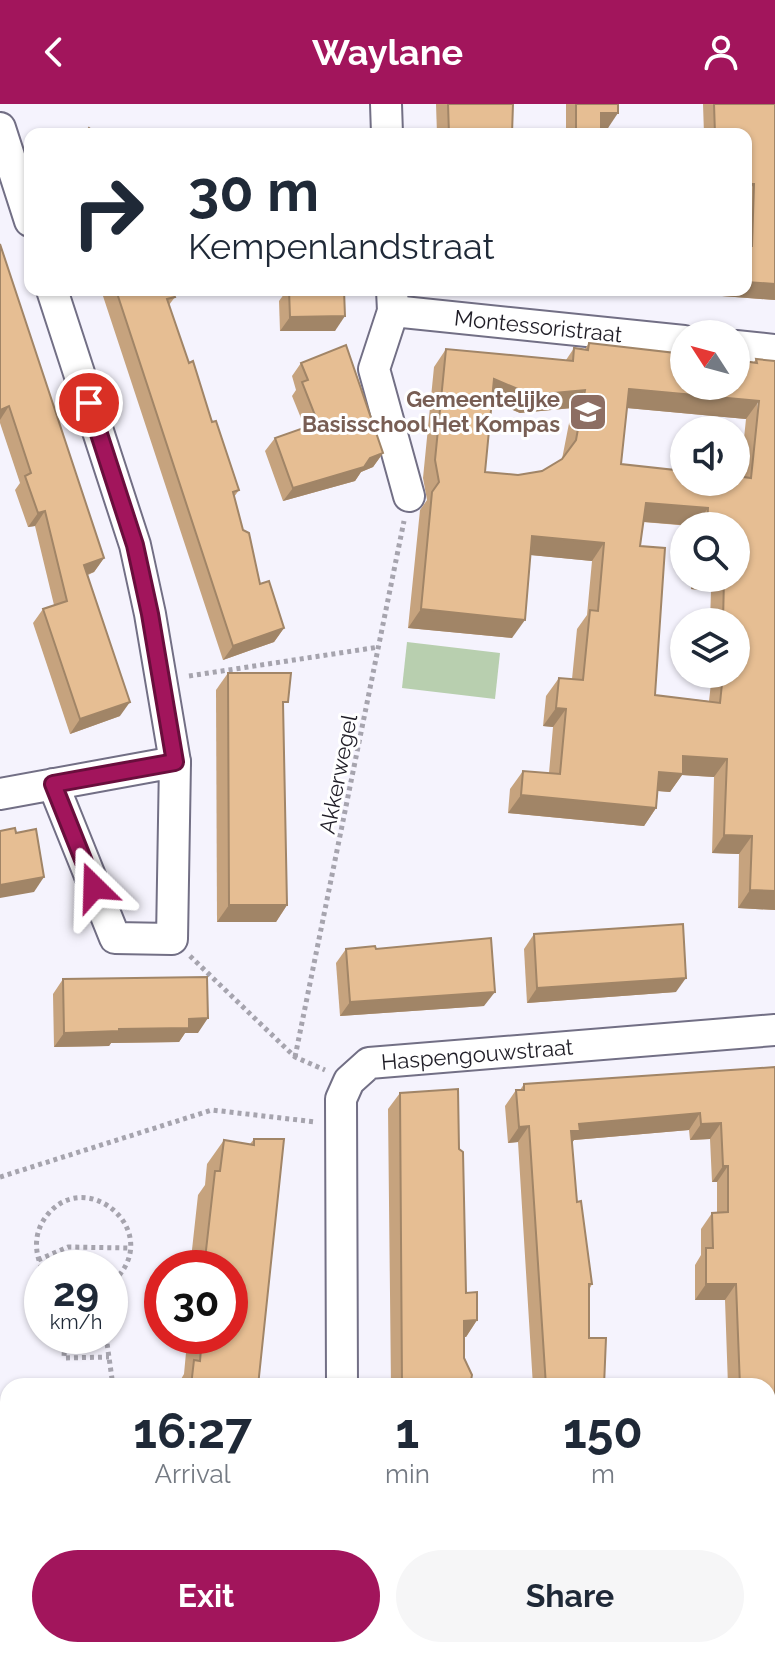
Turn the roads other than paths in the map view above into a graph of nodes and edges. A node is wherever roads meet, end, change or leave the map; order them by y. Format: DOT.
graph roads {
  1 [pos="386,104"];
  2 [pos="0,128"];
  3 [pos="387,128"];
  4 [pos="24,202"];
  5 [pos="54,296"];
  6 [pos="392,301"];
  7 [pos="670,339"];
  8 [pos="750,347"];
  9 [pos="775,350"];
  10 [pos="409,496"];
  11 [pos="175,762"];
  12 [pos="53,784"];
  13 [pos="0,794"];
  14 [pos="775,1030"];
  15 [pos="342,1378"];
  1 -- 3 [label="street"];
  2 -- 4 [label="street"];
  5 -- 11 [label="street"];
  6 -- 7 [label="street, Montessoristraat"];
  6 -- 10 [label="street"];
  8 -- 9 [label="street"];
  11 -- 12 [label="street"];
  11 -- 12 [label="street"];
  12 -- 13 [label="street"];
  14 -- 15 [label="street, Haspengouwstraat"];
}
